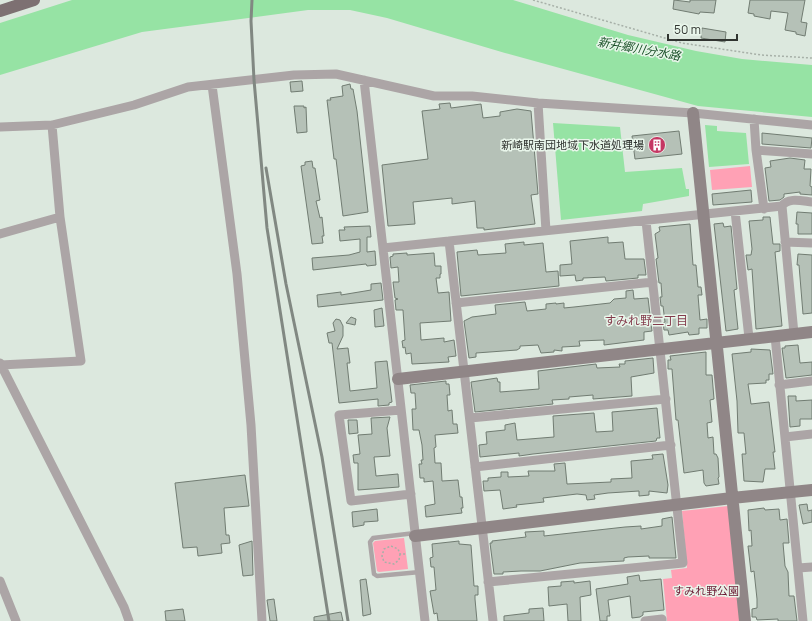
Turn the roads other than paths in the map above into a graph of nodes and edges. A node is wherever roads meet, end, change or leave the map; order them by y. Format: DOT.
graph roads {
  1 [pos="34,0"];
  2 [pos="0,10"];
  3 [pos="364,80"];
  4 [pos="212,85"];
  5 [pos="538,103"];
  6 [pos="693,113"];
  7 [pos="754,119"];
  8 [pos="52,125"];
  9 [pos="812,125"];
  10 [pos="0,127"];
  11 [pos="756,150"];
  12 [pos="812,154"];
  13 [pos="812,202"];
  14 [pos="782,206"];
  15 [pos="764,209"];
  16 [pos="735,211"];
  17 [pos="703,214"];
  18 [pos="60,217"];
  19 [pos="646,221"];
  20 [pos="546,231"];
  21 [pos="0,234"];
  22 [pos="449,241"];
  23 [pos="786,242"];
  24 [pos="812,243"];
  25 [pos="384,248"];
  26 [pos="653,282"];
  27 [pos="456,303"];
  28 [pos="812,332"];
  29 [pos="794,334"];
  30 [pos="775,336"];
  31 [pos="749,338"];
  32 [pos="716,342"];
  33 [pos="660,348"];
  34 [pos="0,364"];
  35 [pos="464,372"];
  36 [pos="398,379"];
  37 [pos="812,381"];
  38 [pos="779,384"];
  39 [pos="666,399"];
  40 [pos="401,410"];
  41 [pos="470,418"];
  42 [pos="812,434"];
  43 [pos="785,437"];
  44 [pos="671,445"];
  45 [pos="475,467"];
  46 [pos="812,490"];
  47 [pos="791,492"];
  48 [pos="410,494"];
  49 [pos="732,498"];
  50 [pos="678,505"];
  51 [pos="482,528"];
  52 [pos="415,534"];
  53 [pos="812,567"];
  54 [pos="798,568"];
  55 [pos="420,572"];
  56 [pos="0,581"];
  57 [pos="488,582"];
  58 [pos="16,621"];
  59 [pos="129,621"];
  60 [pos="262,621"];
  61 [pos="426,621"];
  62 [pos="493,621"];
  63 [pos="645,621"];
  64 [pos="662,621"];
  65 [pos="745,621"];
  66 [pos="803,621"];
  1 -- 2 [label="main road"];
  3 -- 4 [label="street"];
  3 -- 5 [label="street"];
  3 -- 25 [label="street"];
  4 -- 8 [label="street"];
  4 -- 60 [label="street"];
  5 -- 6 [label="street"];
  5 -- 20 [label="street"];
  6 -- 7 [label="street"];
  6 -- 17 [label="street"];
  7 -- 9 [label="street"];
  7 -- 11 [label="street"];
  8 -- 10 [label="street"];
  8 -- 18 [label="street"];
  11 -- 12 [label="street"];
  11 -- 15 [label="street"];
  13 -- 14 [label="street"];
  14 -- 15 [label="street"];
  14 -- 23 [label="street"];
  15 -- 16 [label="street"];
  16 -- 17 [label="street"];
  16 -- 31 [label="street"];
  17 -- 19 [label="street"];
  17 -- 32 [label="street"];
  18 -- 21 [label="street"];
  18 -- 34 [label="street"];
  19 -- 20 [label="street"];
  19 -- 26 [label="street"];
  20 -- 22 [label="street"];
  22 -- 25 [label="street"];
  22 -- 27 [label="street"];
  23 -- 24 [label="street"];
  23 -- 29 [label="street"];
  25 -- 36 [label="street"];
  26 -- 27 [label="street"];
  26 -- 33 [label="street"];
  27 -- 35 [label="street"];
  28 -- 29 [label="street"];
  29 -- 30 [label="street"];
  30 -- 31 [label="street"];
  30 -- 38 [label="street"];
  31 -- 32 [label="street"];
  32 -- 33 [label="street"];
  32 -- 49 [label="street"];
  33 -- 35 [label="street"];
  33 -- 39 [label="street"];
  34 -- 59 [label="street"];
  35 -- 36 [label="street"];
  35 -- 41 [label="street"];
  36 -- 40 [label="street"];
  37 -- 38 [label="street"];
  38 -- 43 [label="street"];
  39 -- 41 [label="street"];
  39 -- 44 [label="street"];
  40 -- 48 [label="street"];
  40 -- 48 [label="street"];
  41 -- 45 [label="street"];
  42 -- 43 [label="street"];
  43 -- 47 [label="street"];
  44 -- 45 [label="street"];
  44 -- 50 [label="street"];
  45 -- 51 [label="street"];
  46 -- 47 [label="street"];
  47 -- 49 [label="street"];
  47 -- 54 [label="street"];
  48 -- 52 [label="street"];
  49 -- 50 [label="street"];
  49 -- 65 [label="street"];
  50 -- 51 [label="street"];
  50 -- 57 [label="street"];
  51 -- 52 [label="street"];
  51 -- 57 [label="street"];
  52 -- 55 [label="street"];
  52 -- 55 [label="lane"];
  53 -- 54 [label="street"];
  54 -- 66 [label="street"];
  55 -- 61 [label="street"];
  56 -- 58 [label="street"];
  57 -- 62 [label="street"];
  63 -- 64 [label="street"];
}
